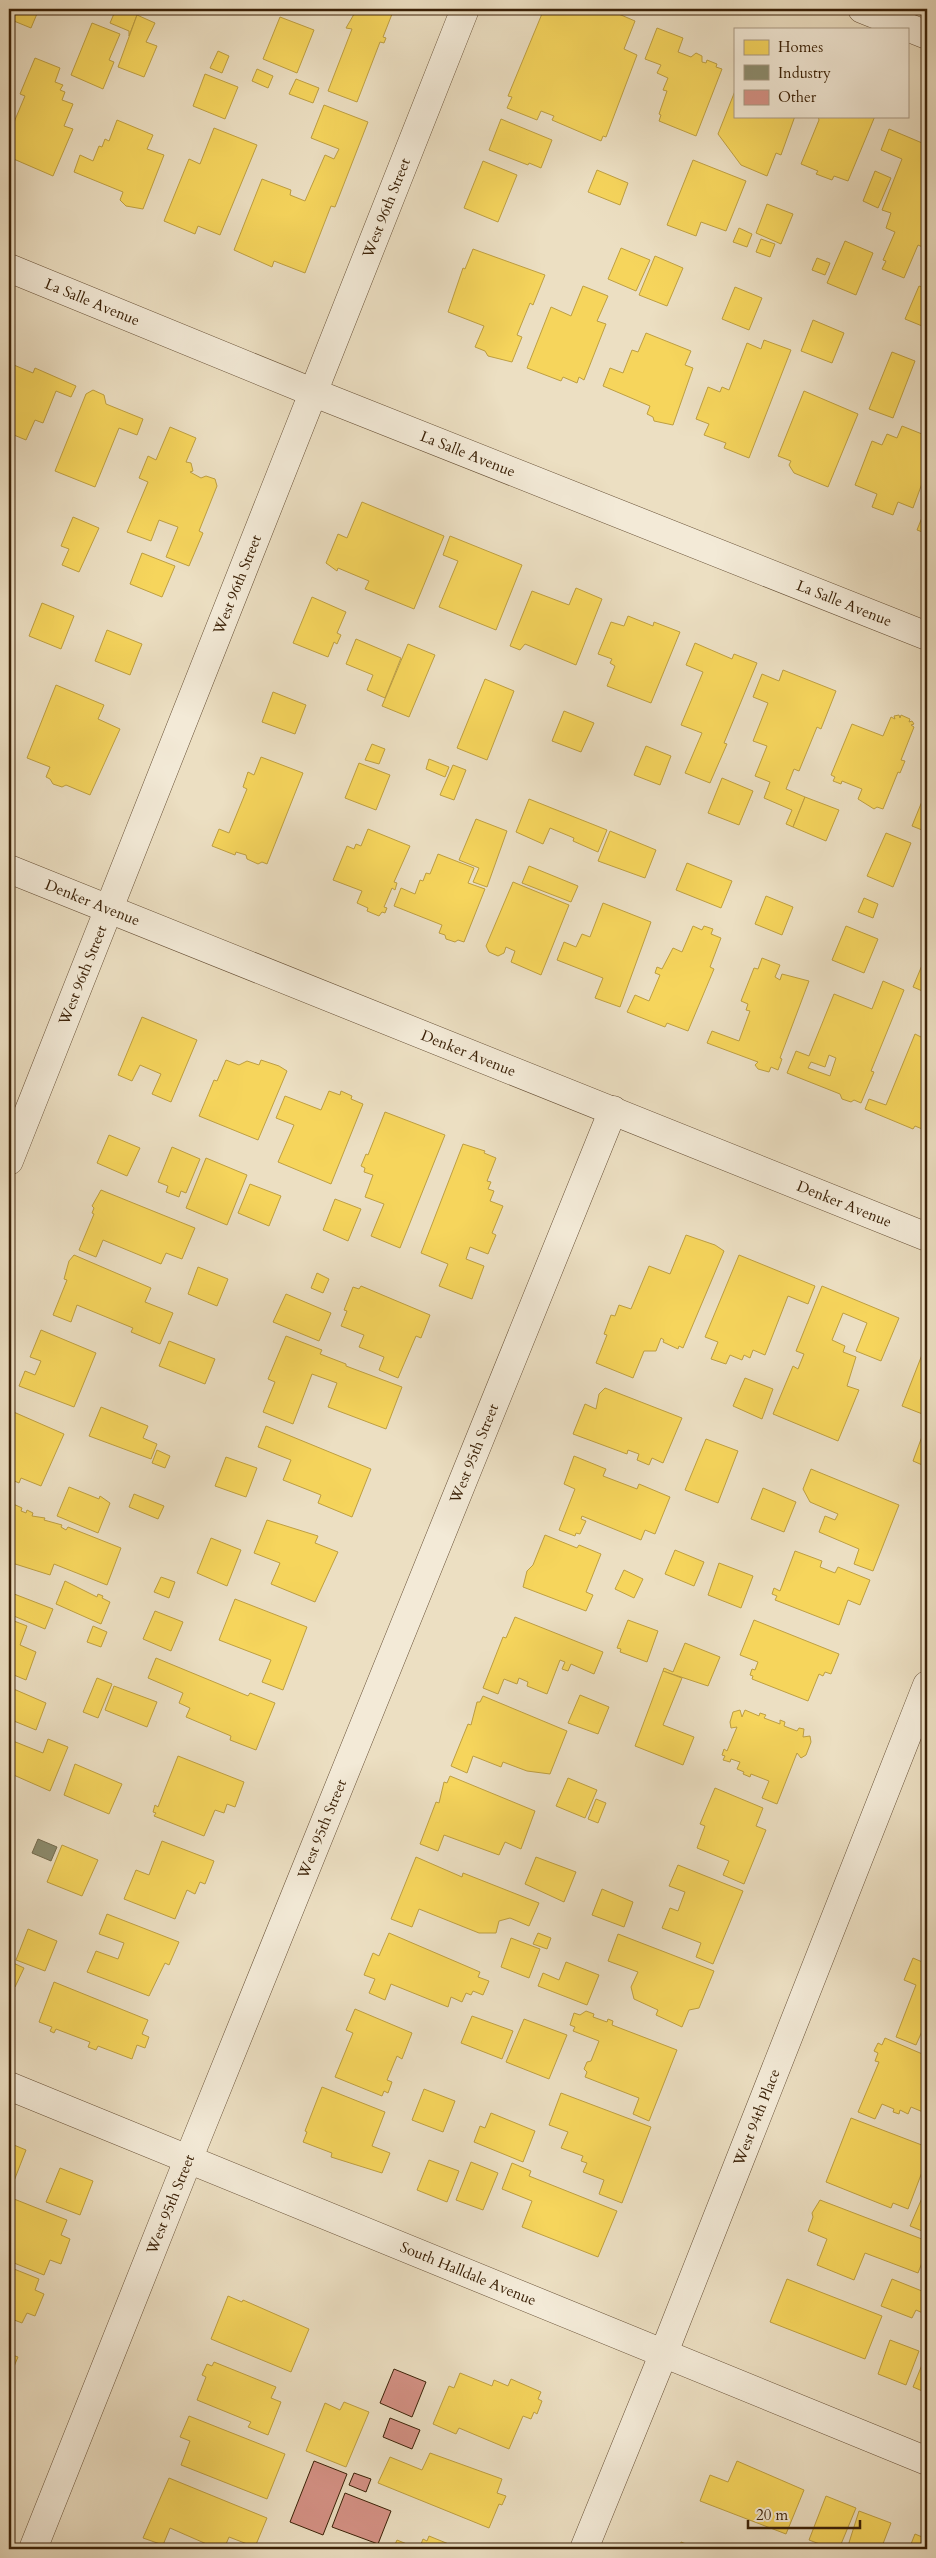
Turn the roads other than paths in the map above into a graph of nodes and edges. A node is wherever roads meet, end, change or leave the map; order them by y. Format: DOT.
graph roads {
  1 [pos="465,9"];
  2 [pos="862,9"];
  3 [pos="927,35"];
  4 [pos="9,268"];
  5 [pos="312,392"];
  6 [pos="927,636"];
  7 [pos="9,869"];
  8 [pos="110,909"];
  9 [pos="613,1110"];
  10 [pos="9,1161"];
  11 [pos="927,1237"];
  12 [pos="927,1685"];
  13 [pos="9,2086"];
  14 [pos="188,2160"];
  15 [pos="663,2355"];
  16 [pos="927,2461"];
  17 [pos="33,2549"];
  18 [pos="584,2549"];
  1 -- 5 [label="street, West 96th Street"];
  2 -- 3 [label="street"];
  4 -- 5 [label="street, La Salle Avenue"];
  5 -- 6 [label="street, La Salle Avenue"];
  5 -- 8 [label="street, West 96th Street"];
  7 -- 8 [label="street, Denker Avenue"];
  8 -- 9 [label="street, Denker Avenue"];
  8 -- 10 [label="street, West 96th Street"];
  9 -- 11 [label="street, Denker Avenue"];
  9 -- 14 [label="street, West 95th Street"];
  12 -- 15 [label="street, West 94th Place"];
  13 -- 14 [label="street, South Halldale Avenue"];
  14 -- 15 [label="street, South Halldale Avenue"];
  14 -- 17 [label="street, West 95th Street"];
  15 -- 16 [label="street, South Halldale Avenue"];
  15 -- 18 [label="street, West 94th Place"];
}
